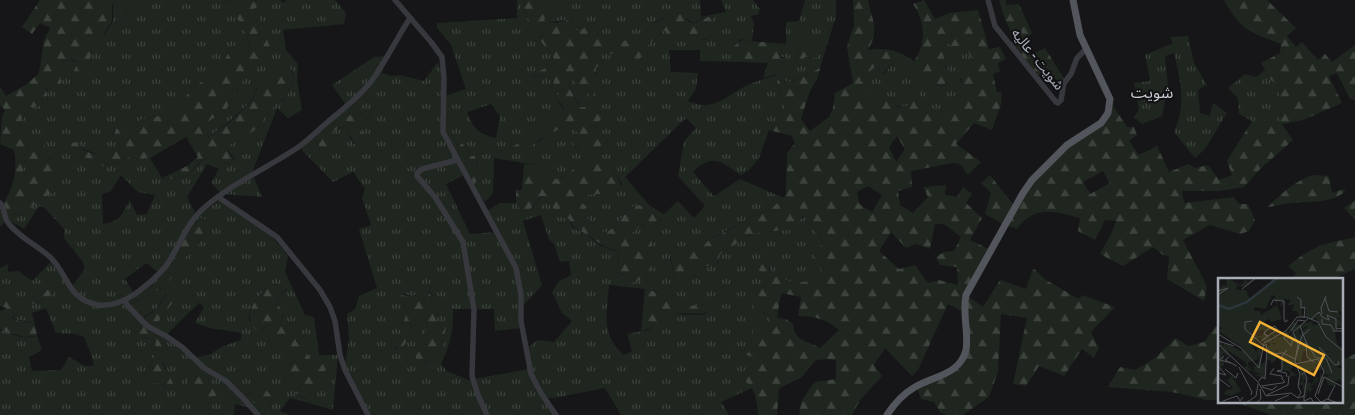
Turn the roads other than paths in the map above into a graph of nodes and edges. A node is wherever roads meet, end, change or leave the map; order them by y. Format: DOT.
graph roads {
  1 [pos="395,0"];
  2 [pos="988,0"];
  3 [pos="1073,0"];
  4 [pos="410,18"];
  5 [pos="1086,49"];
  6 [pos="457,160"];
  7 [pos="218,197"];
  8 [pos="0,203"];
  9 [pos="125,300"];
  10 [pos="258,415"];
  11 [pos="368,415"];
  12 [pos="487,415"];
  13 [pos="556,415"];
  14 [pos="887,415"];
  1 -- 4 [label="street"];
  2 -- 5 [label="street, شويت - عاليه"];
  3 -- 5 [label="main road"];
  4 -- 6 [label="street"];
  4 -- 7 [label="street"];
  5 -- 14 [label="main road"];
  6 -- 12 [label="street"];
  6 -- 13 [label="street"];
  7 -- 9 [label="street"];
  7 -- 11 [label="street"];
  8 -- 9 [label="street"];
  9 -- 10 [label="street"];
}
